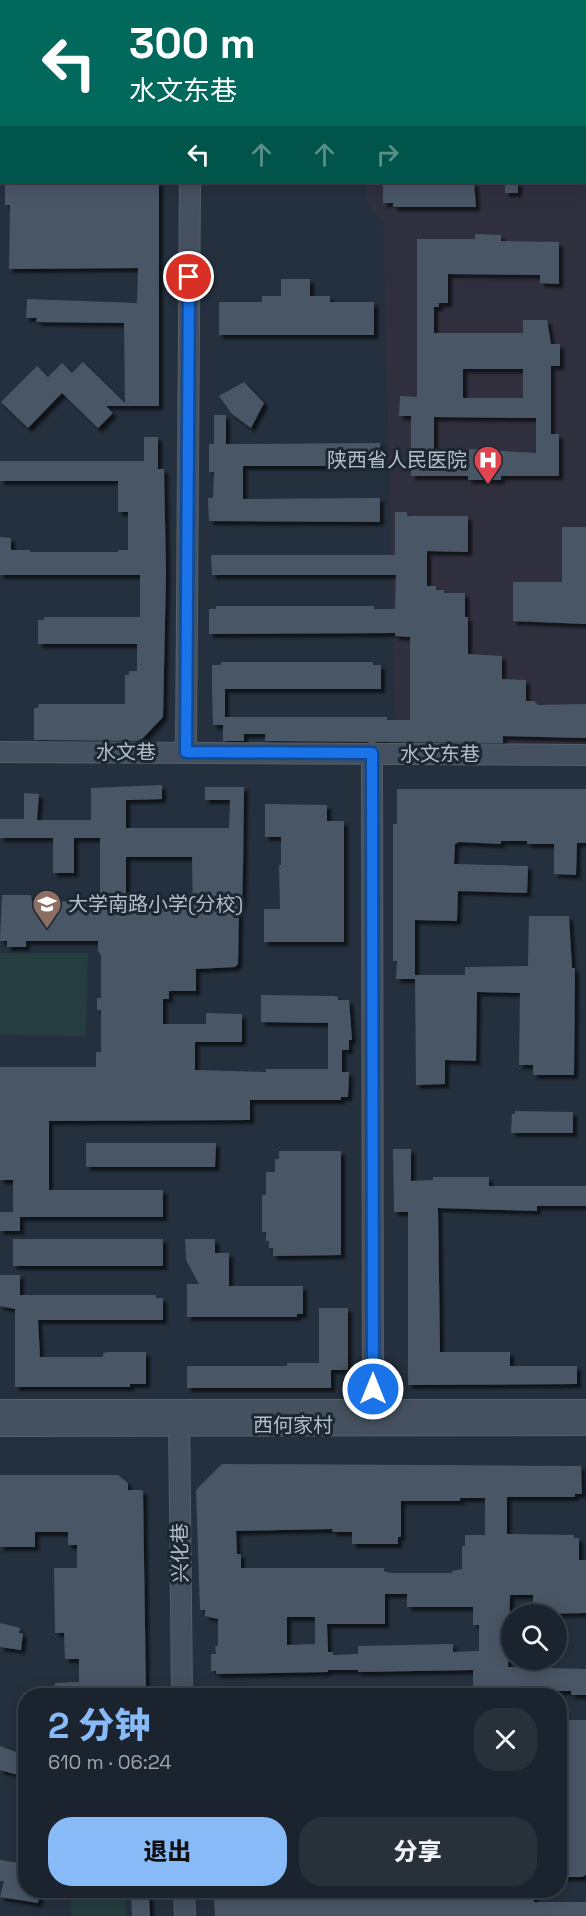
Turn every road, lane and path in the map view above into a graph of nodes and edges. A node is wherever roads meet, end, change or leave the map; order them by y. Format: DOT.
graph roads {
  1 [pos="190,183"];
  2 [pos="0,752"];
  3 [pos="186,752"];
  4 [pos="372,753"];
  5 [pos="586,755"];
  6 [pos="0,1410"];
  7 [pos="586,1410"];
  8 [pos="179,1418"];
  9 [pos="373,1418"];
  10 [pos="586,1425"];
  11 [pos="0,1426"];
  12 [pos="182,1688"];
  13 [pos="184,1898"];
  14 [pos="185,1916"];
  1 -- 3 [label="street"];
  2 -- 3 [label="street, 水文巷"];
  3 -- 4 [label="street, 水文东巷"];
  4 -- 5 [label="street, 水文东巷"];
  4 -- 9 [label="street"];
  6 -- 8 [label="street, 西何家村"];
  7 -- 9 [label="street, 西何家村"];
  8 -- 9 [label="street, 西何家村"];
  8 -- 11 [label="street, 西何家村"];
  8 -- 12 [label="street, 兴化巷"];
  9 -- 10 [label="street, 西何家村"];
  13 -- 14 [label="street"];
}
